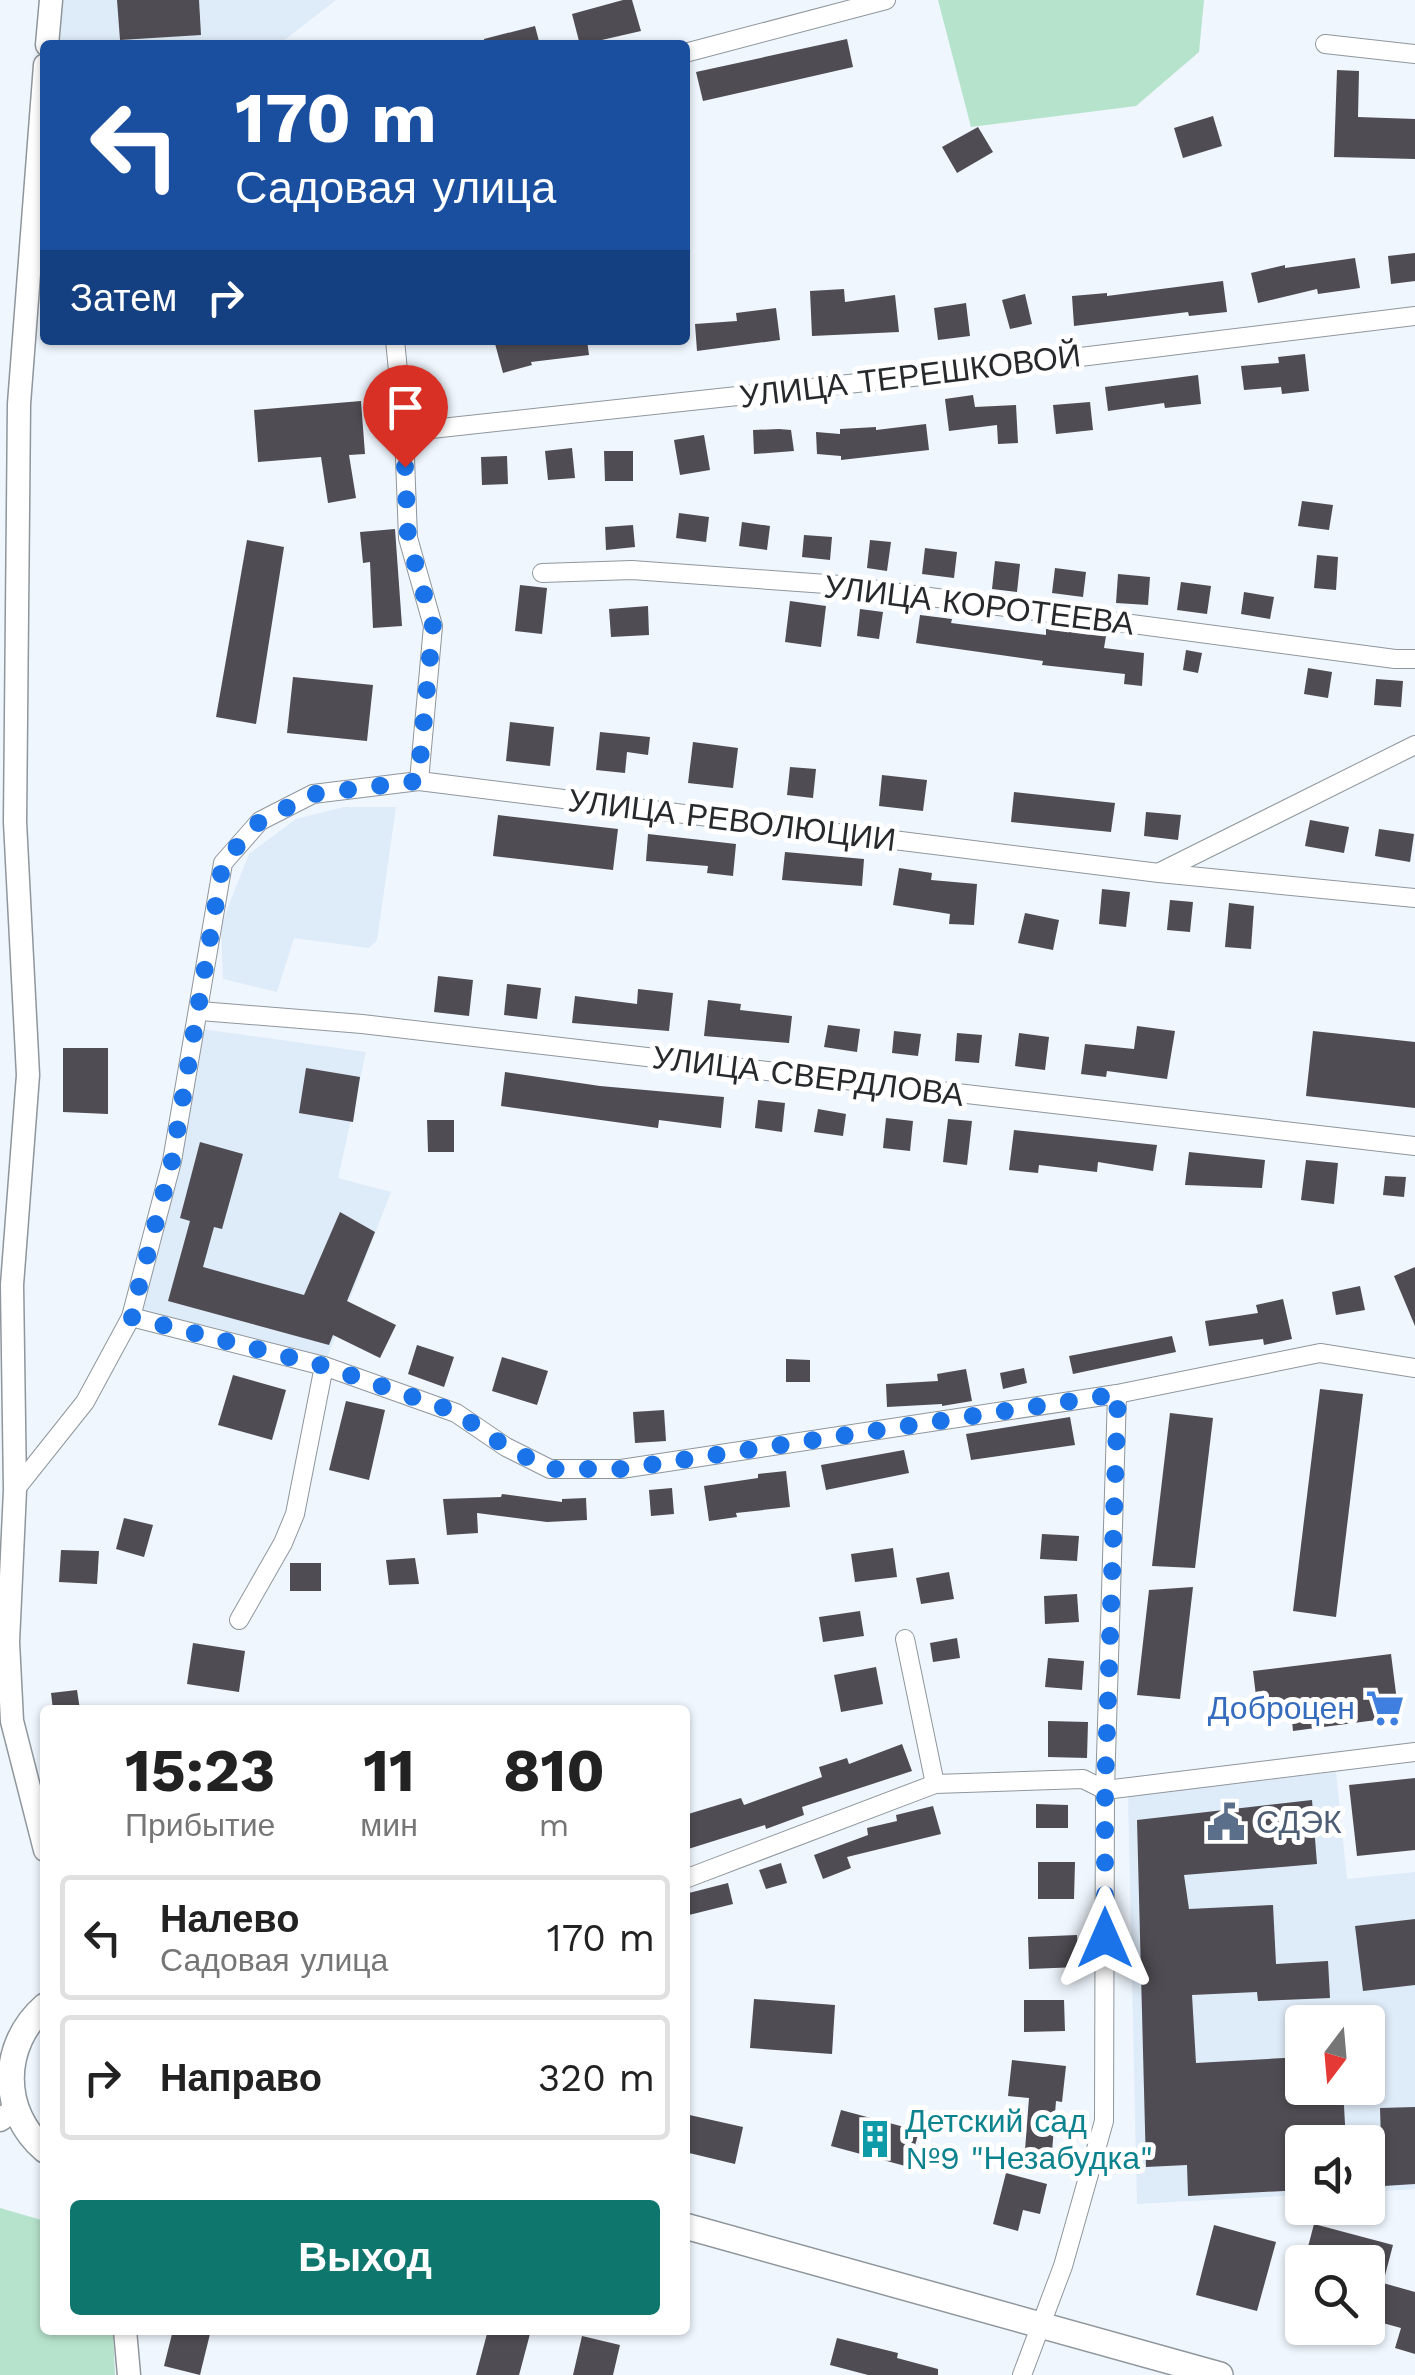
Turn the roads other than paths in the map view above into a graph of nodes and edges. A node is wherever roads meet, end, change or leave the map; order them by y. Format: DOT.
graph roads {
  1 [pos="51,0"];
  2 [pos="886,0"];
  3 [pos="47,40"];
  4 [pos="1326,44"];
  5 [pos="690,52"];
  6 [pos="1415,54"];
  7 [pos="40,118"];
  8 [pos="1415,316"];
  9 [pos="395,345"];
  10 [pos="404,432"];
  11 [pos="542,574"];
  12 [pos="1415,658"];
  13 [pos="1415,745"];
  14 [pos="418,781"];
  15 [pos="1158,873"];
  16 [pos="1415,898"];
  17 [pos="200,1011"];
  18 [pos="1415,1146"];
  19 [pos="131,1317"];
  20 [pos="324,1366"];
  21 [pos="1415,1368"];
  22 [pos="1118,1394"];
  23 [pos="16,1490"];
  24 [pos="239,1620"];
  25 [pos="906,1639"];
  26 [pos="1415,1752"];
  27 [pos="935,1784"];
  28 [pos="1105,1790"];
  29 [pos="40,1830"];
  30 [pos="690,1878"];
  31 [pos="40,2008"];
  32 [pos="40,2010"];
  33 [pos="0,2022"];
  34 [pos="3,2106"];
  35 [pos="40,2147"];
  36 [pos="690,2227"];
  37 [pos="1042,2324"];
  38 [pos="125,2335"];
  39 [pos="129,2375"];
  40 [pos="1022,2375"];
  41 [pos="1220,2375"];
  1 -- 3 [label="street"];
  2 -- 5 [label="street"];
  4 -- 6 [label="street"];
  7 -- 23 [label="street"];
  8 -- 10 [label="street, УЛИЦА ТЕРЕШКОВОЙ"];
  9 -- 10 [label="street"];
  10 -- 14 [label="street"];
  11 -- 12 [label="street, УЛИЦА КОРОТЕЕВА"];
  13 -- 15 [label="street"];
  14 -- 15 [label="street, УЛИЦА РЕВОЛЮЦИИ"];
  14 -- 17 [label="street, УЛИЦА РЕВОЛЮЦИИ"];
  15 -- 16 [label="street, УЛИЦА РЕВОЛЮЦИИ"];
  17 -- 18 [label="street, УЛИЦА СВЕРДЛОВА"];
  17 -- 19 [label="street, УЛИЦА РЕВОЛЮЦИИ"];
  19 -- 20 [label="street"];
  19 -- 23 [label="street, УЛИЦА РЕВОЛЮЦИИ"];
  20 -- 22 [label="street"];
  20 -- 24 [label="street"];
  21 -- 22 [label="street"];
  22 -- 28 [label="street"];
  23 -- 29 [label="street"];
  25 -- 27 [label="street"];
  26 -- 28 [label="street"];
  27 -- 28 [label="street"];
  27 -- 30 [label="street"];
  28 -- 37 [label="street"];
  31 -- 33 [label="main road"];
  32 -- 34 [label="main road"];
  34 -- 35 [label="main road"];
  36 -- 37 [label="main road"];
  37 -- 40 [label="street"];
  37 -- 41 [label="main road"];
  38 -- 39 [label="street"];
}
